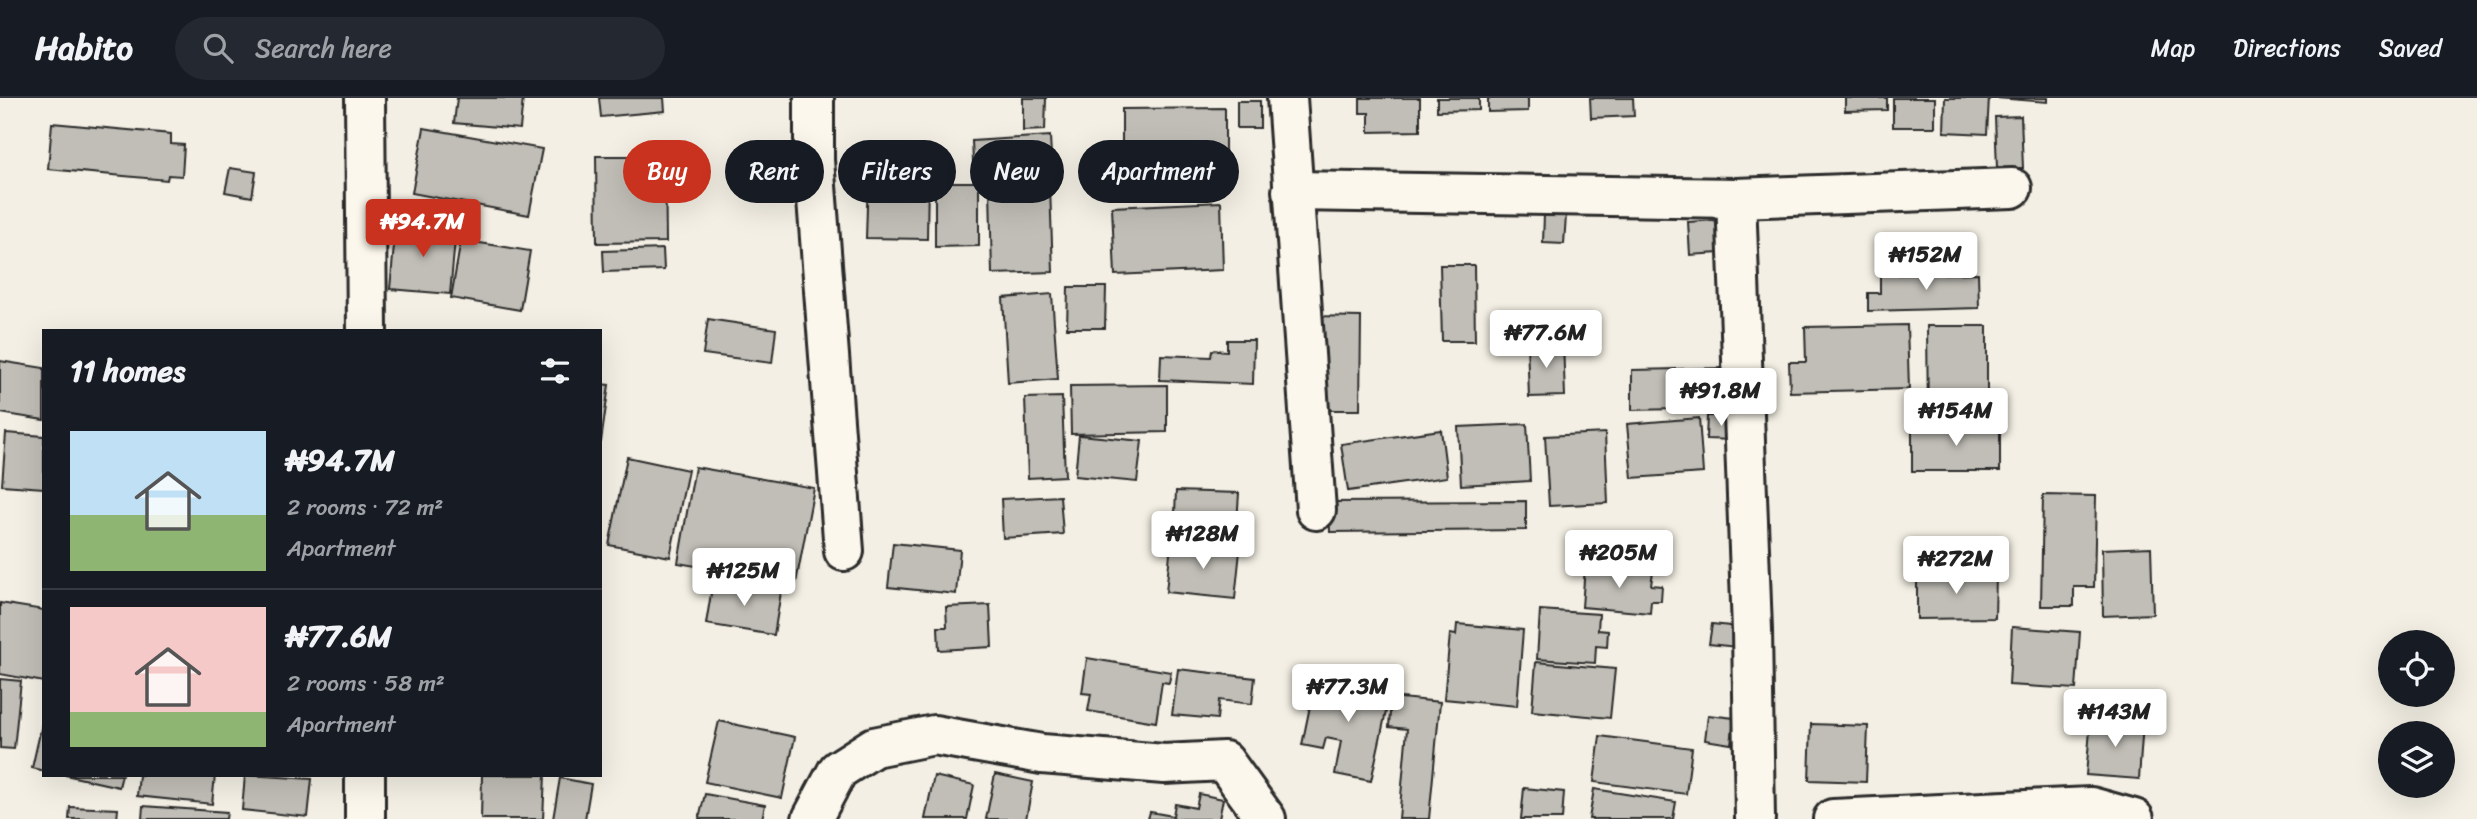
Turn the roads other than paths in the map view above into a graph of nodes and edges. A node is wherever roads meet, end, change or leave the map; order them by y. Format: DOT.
graph roads {
  1 [pos="365,98"];
  2 [pos="814,98"];
  3 [pos="1287,98"];
  4 [pos="2012,188"];
  5 [pos="1292,191"];
  6 [pos="1736,198"];
  7 [pos="367,329"];
  8 [pos="1316,510"];
  9 [pos="844,551"];
  10 [pos="365,777"];
  11 [pos="365,819"];
  12 [pos="812,819"];
  13 [pos="1266,819"];
  14 [pos="1755,819"];
  15 [pos="1833,819"];
  16 [pos="2134,819"];
  1 -- 7 [label="street"];
  2 -- 9 [label="street"];
  3 -- 5 [label="street"];
  4 -- 6 [label="street"];
  5 -- 6 [label="street"];
  5 -- 8 [label="street"];
  6 -- 14 [label="street"];
  10 -- 11 [label="street"];
  12 -- 13 [label="street"];
  15 -- 16 [label="street"];
}
